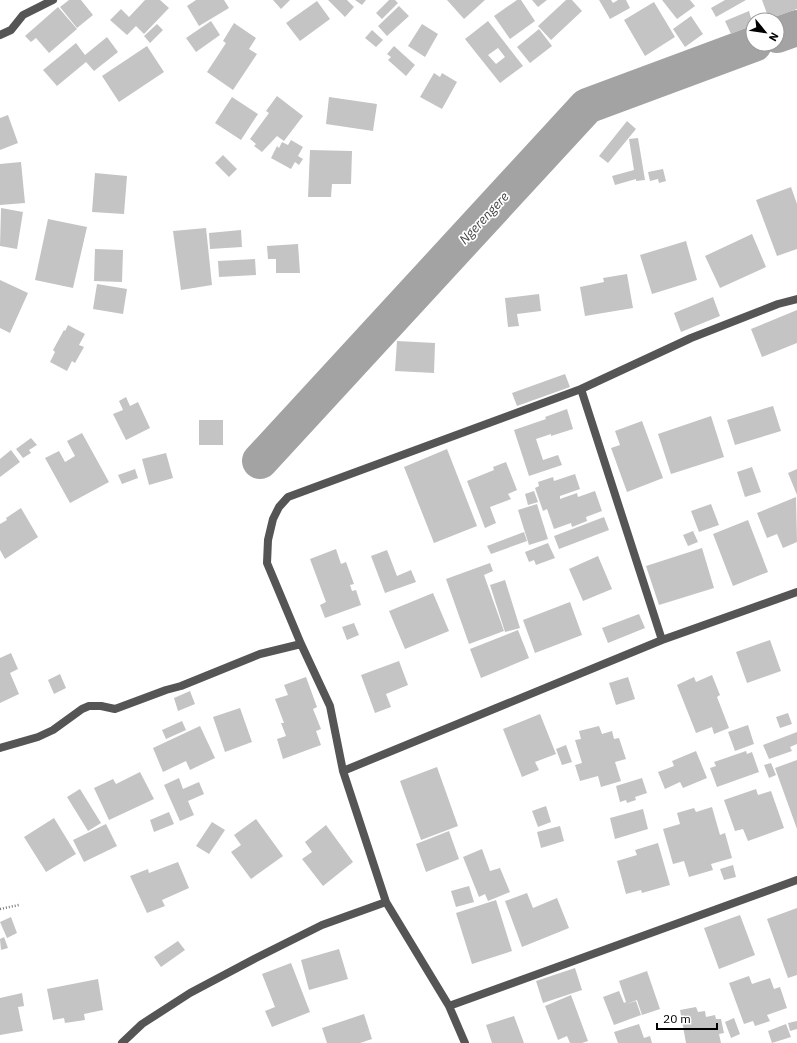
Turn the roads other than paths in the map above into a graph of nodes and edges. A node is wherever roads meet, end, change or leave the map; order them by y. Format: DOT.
graph roads {
  1 [pos="53,0"];
  2 [pos="0,35"];
  3 [pos="797,299"];
  4 [pos="581,389"];
  5 [pos="797,592"];
  6 [pos="662,640"];
  7 [pos="301,644"];
  8 [pos="0,748"];
  9 [pos="343,771"];
  10 [pos="797,880"];
  11 [pos="386,902"];
  12 [pos="449,1006"];
  13 [pos="122,1043"];
  14 [pos="465,1043"];
  1 -- 2 [label="street"];
  3 -- 4 [label="street"];
  4 -- 6 [label="street"];
  4 -- 7 [label="street"];
  5 -- 6 [label="street"];
  6 -- 9 [label="street"];
  7 -- 8 [label="street"];
  7 -- 9 [label="street"];
  9 -- 11 [label="street"];
  10 -- 12 [label="street"];
  11 -- 12 [label="street"];
  11 -- 13 [label="street"];
  12 -- 14 [label="street"];
}
